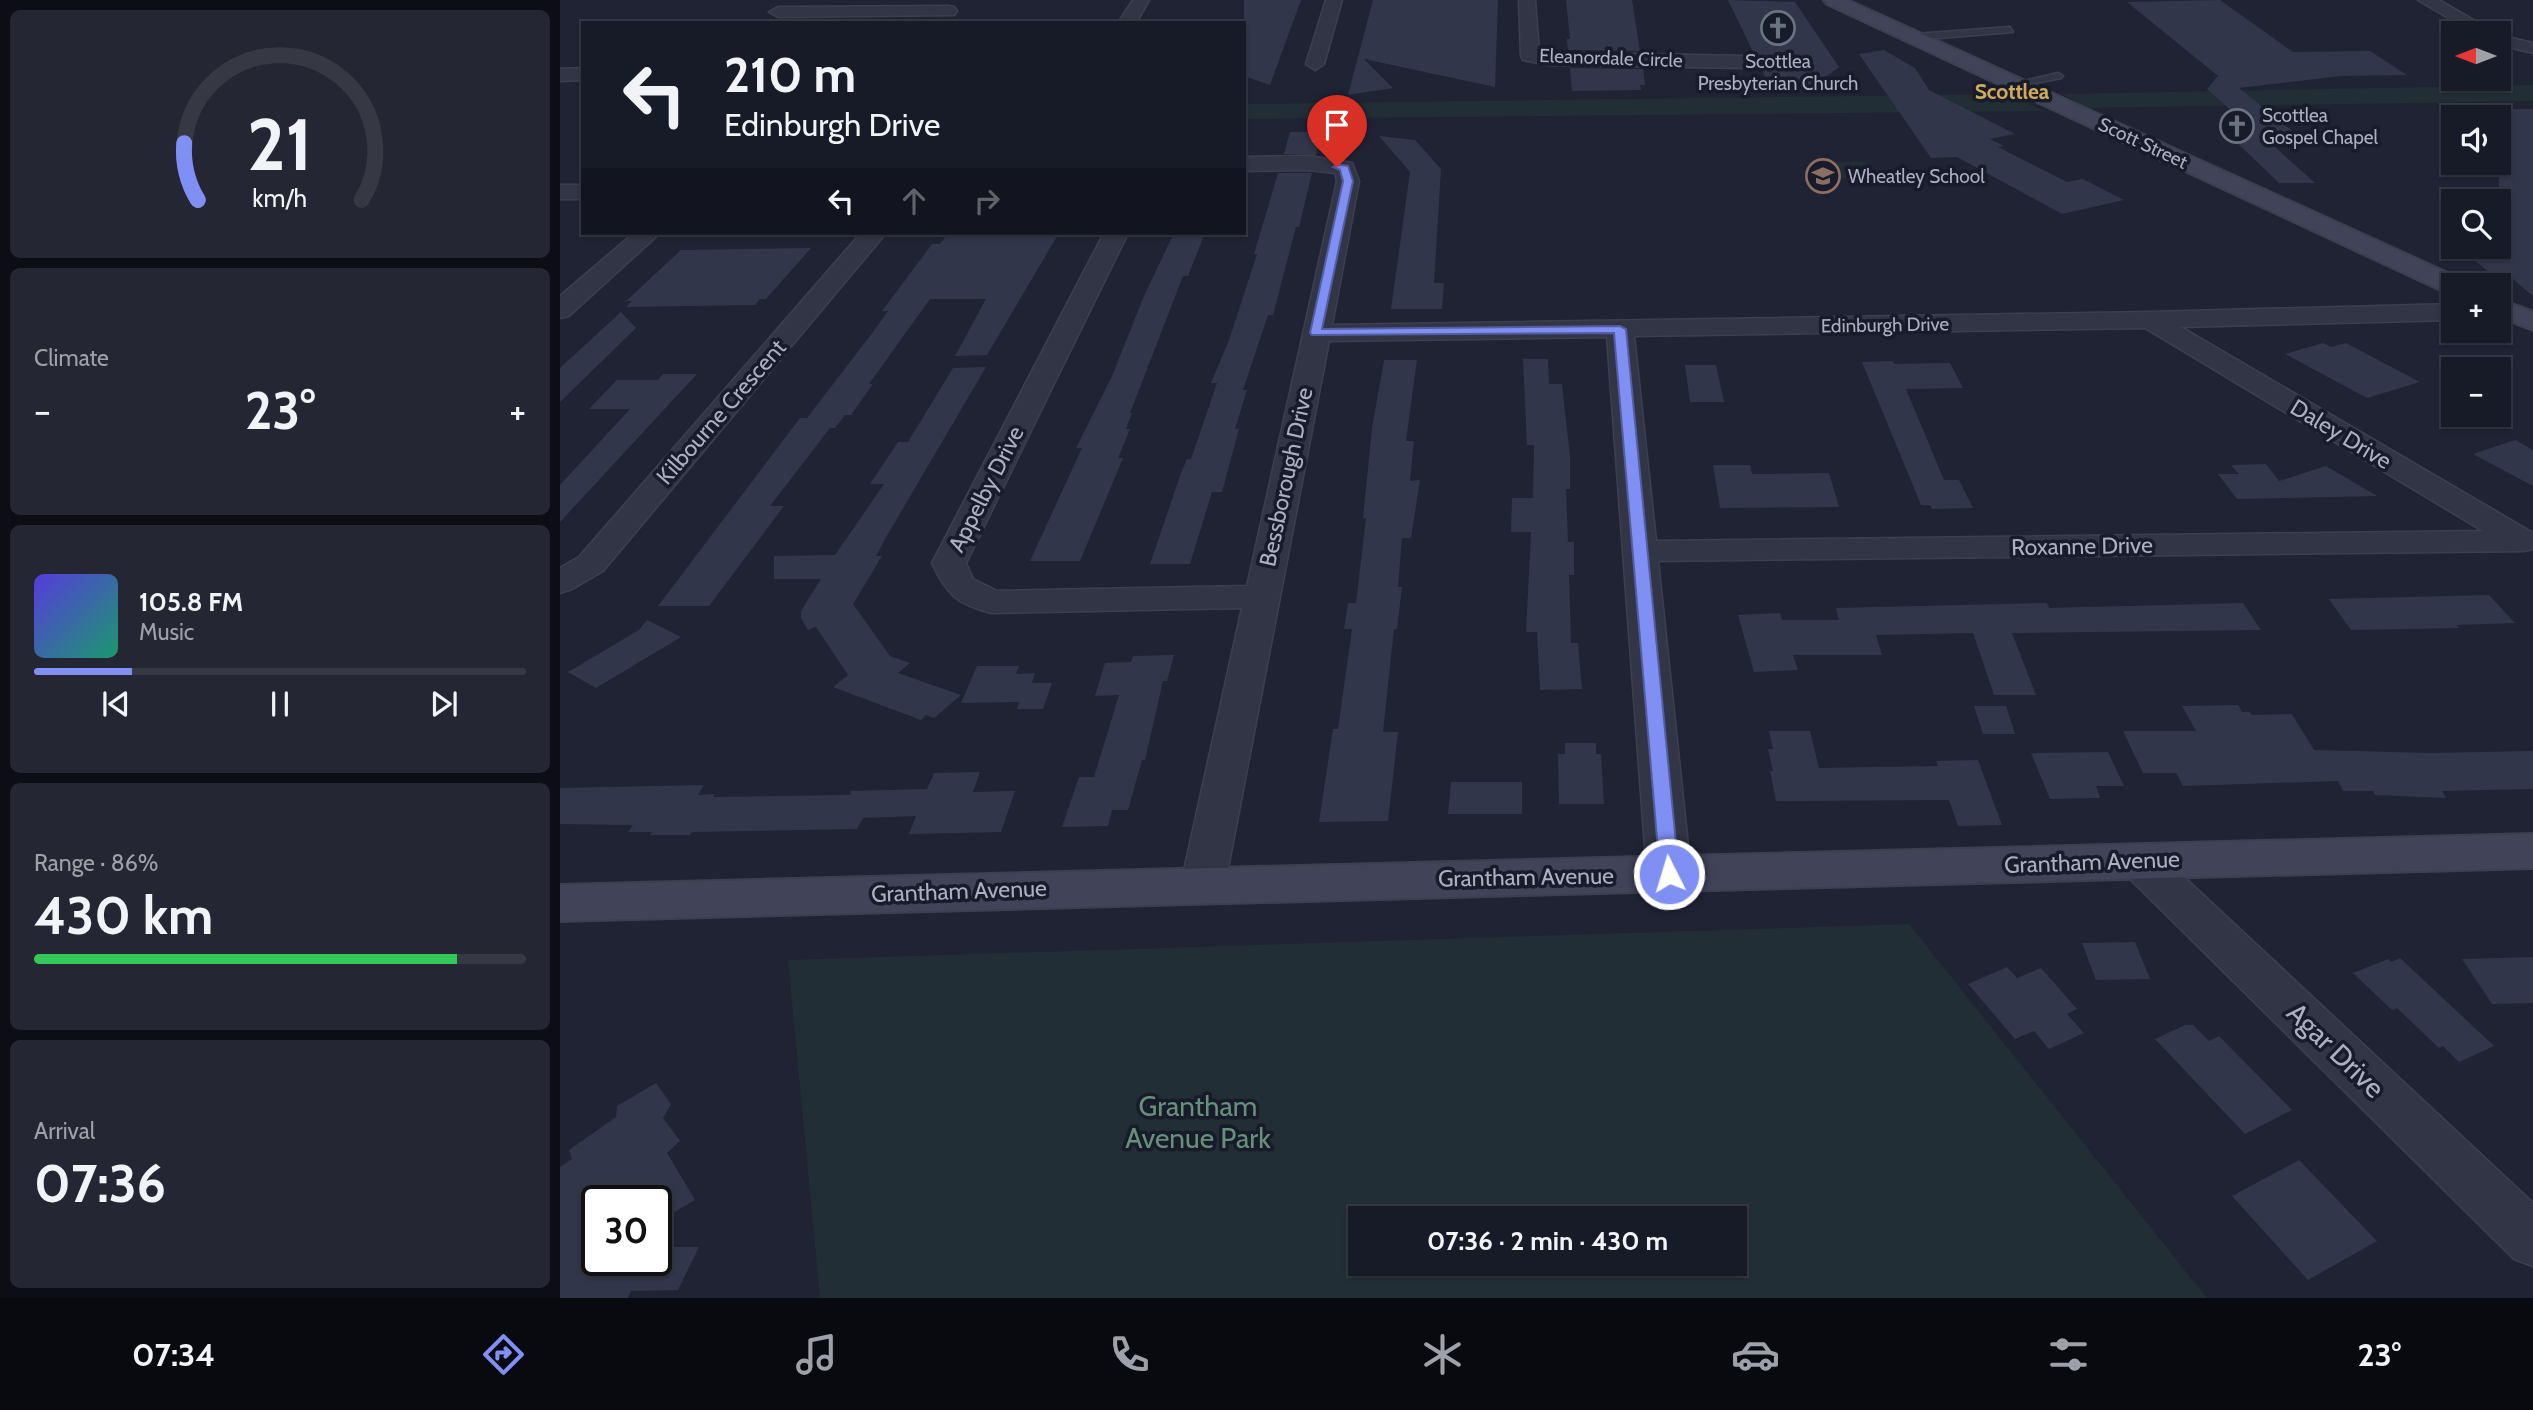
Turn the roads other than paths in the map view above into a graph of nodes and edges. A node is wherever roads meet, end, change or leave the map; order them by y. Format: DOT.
graph roads {
  1 [pos="1141,0"];
  2 [pos="1334,0"];
  3 [pos="1527,0"];
  4 [pos="1833,0"];
  5 [pos="2426,0"];
  6 [pos="947,11"];
  7 [pos="778,12"];
  8 [pos="1128,21"];
  9 [pos="2465,21"];
  10 [pos="2010,30"];
  11 [pos="1915,37"];
  12 [pos="2511,43"];
  13 [pos="2533,48"];
  14 [pos="1747,62"];
  15 [pos="1315,64"];
  16 [pos="581,74"];
  17 [pos="560,75"];
  18 [pos="2058,76"];
  19 [pos="2016,84"];
  20 [pos="1246,163"];
  21 [pos="560,192"];
  22 [pos="581,192"];
  23 [pos="646,235"];
  24 [pos="872,235"];
  25 [pos="1115,235"];
  26 [pos="2441,280"];
  27 [pos="560,310"];
  28 [pos="2441,312"];
  29 [pos="2150,320"];
  30 [pos="1620,329"];
  31 [pos="1316,333"];
  32 [pos="2528,544"];
  33 [pos="1641,551"];
  34 [pos="560,582"];
  35 [pos="1262,597"];
  36 [pos="2533,851"];
  37 [pos="2139,861"];
  38 [pos="1669,874"];
  39 [pos="1203,884"];
  40 [pos="560,903"];
  41 [pos="2533,1240"];
  1 -- 8 [label="street"];
  2 -- 15 [label="street"];
  3 -- 14 [label="street, Eleanordale Circle"];
  4 -- 11 [label="street, Scott Street"];
  5 -- 9 [label="street"];
  6 -- 7 [label="street"];
  10 -- 11 [label="lane"];
  11 -- 19 [label="street, Scott Street"];
  12 -- 13 [label="street"];
  16 -- 17 [label="street"];
  18 -- 19 [label="lane"];
  19 -- 26 [label="street, Scott Street"];
  20 -- 31 [label="street, Bessborough Drive"];
  21 -- 22 [label="street"];
  23 -- 27 [label="street"];
  24 -- 34 [label="street, Kilbourne Crescent"];
  25 -- 35 [label="street, Appelby Drive"];
  28 -- 29 [label="street, Edinburgh Drive"];
  29 -- 30 [label="street, Edinburgh Drive"];
  29 -- 32 [label="street, Daley Drive"];
  30 -- 31 [label="street, Edinburgh Drive"];
  30 -- 33 [label="street"];
  31 -- 35 [label="street, Bessborough Drive"];
  32 -- 33 [label="street, Roxanne Drive"];
  33 -- 38 [label="street"];
  35 -- 39 [label="street, Bessborough Drive"];
  36 -- 37 [label="street, Grantham Avenue"];
  37 -- 38 [label="street, Grantham Avenue"];
  37 -- 41 [label="street, Agar Drive"];
  38 -- 39 [label="street, Grantham Avenue"];
  39 -- 40 [label="street, Grantham Avenue"];
}
